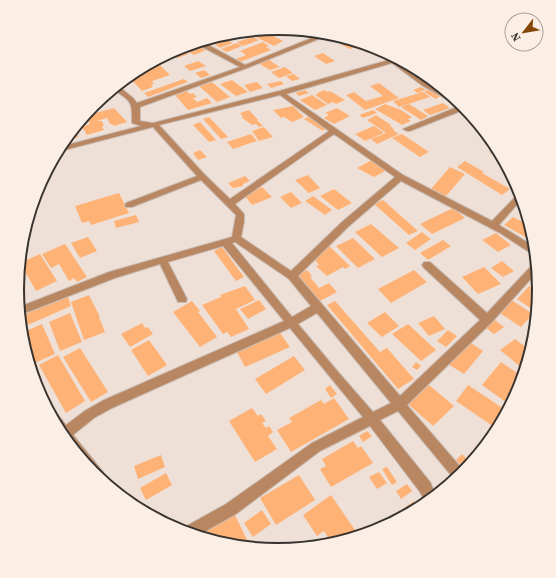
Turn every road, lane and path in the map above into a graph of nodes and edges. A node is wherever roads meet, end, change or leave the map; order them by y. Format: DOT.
graph roads {
  1 [pos="316,38"];
  2 [pos="205,46"];
  3 [pos="391,61"];
  4 [pos="245,67"];
  5 [pos="401,67"];
  6 [pos="433,87"];
  7 [pos="119,90"];
  8 [pos="281,93"];
  9 [pos="136,106"];
  10 [pos="458,109"];
  11 [pos="155,125"];
  12 [pos="407,128"];
  13 [pos="334,130"];
  14 [pos="67,148"];
  15 [pos="202,177"];
  16 [pos="400,177"];
  17 [pos="516,200"];
  18 [pos="230,204"];
  19 [pos="129,205"];
  20 [pos="494,225"];
  21 [pos="236,238"];
  22 [pos="225,241"];
  23 [pos="529,248"];
  24 [pos="163,261"];
  25 [pos="427,265"];
  26 [pos="531,272"];
  27 [pos="292,276"];
  28 [pos="182,299"];
  29 [pos="318,307"];
  30 [pos="25,309"];
  31 [pos="487,320"];
  32 [pos="291,322"];
  33 [pos="399,405"];
  34 [pos="372,419"];
  35 [pos="68,432"];
  36 [pos="456,471"];
  37 [pos="428,494"];
  38 [pos="194,529"];
  1 -- 4 [label="street"];
  2 -- 4 [label="street"];
  3 -- 8 [label="street"];
  4 -- 9 [label="street"];
  5 -- 6 [label="street"];
  7 -- 9 [label="street"];
  8 -- 11 [label="street"];
  8 -- 13 [label="street"];
  9 -- 11 [label="street"];
  10 -- 12 [label="street"];
  11 -- 14 [label="street"];
  11 -- 15 [label="street"];
  13 -- 16 [label="street"];
  13 -- 18 [label="street"];
  15 -- 18 [label="street"];
  15 -- 19 [label="street"];
  16 -- 20 [label="street"];
  16 -- 27 [label="street"];
  17 -- 20 [label="street"];
  18 -- 21 [label="street"];
  20 -- 23 [label="street"];
  21 -- 22 [label="street"];
  21 -- 27 [label="street"];
  22 -- 24 [label="street"];
  22 -- 32 [label="street"];
  24 -- 28 [label="street"];
  24 -- 30 [label="street"];
  25 -- 31 [label="street"];
  26 -- 31 [label="street"];
  27 -- 29 [label="street"];
  29 -- 32 [label="street"];
  29 -- 33 [label="street"];
  31 -- 33 [label="street"];
  32 -- 34 [label="street"];
  32 -- 35 [label="street"];
  33 -- 34 [label="street"];
  33 -- 36 [label="street"];
  34 -- 37 [label="street"];
  34 -- 38 [label="street"];
}
